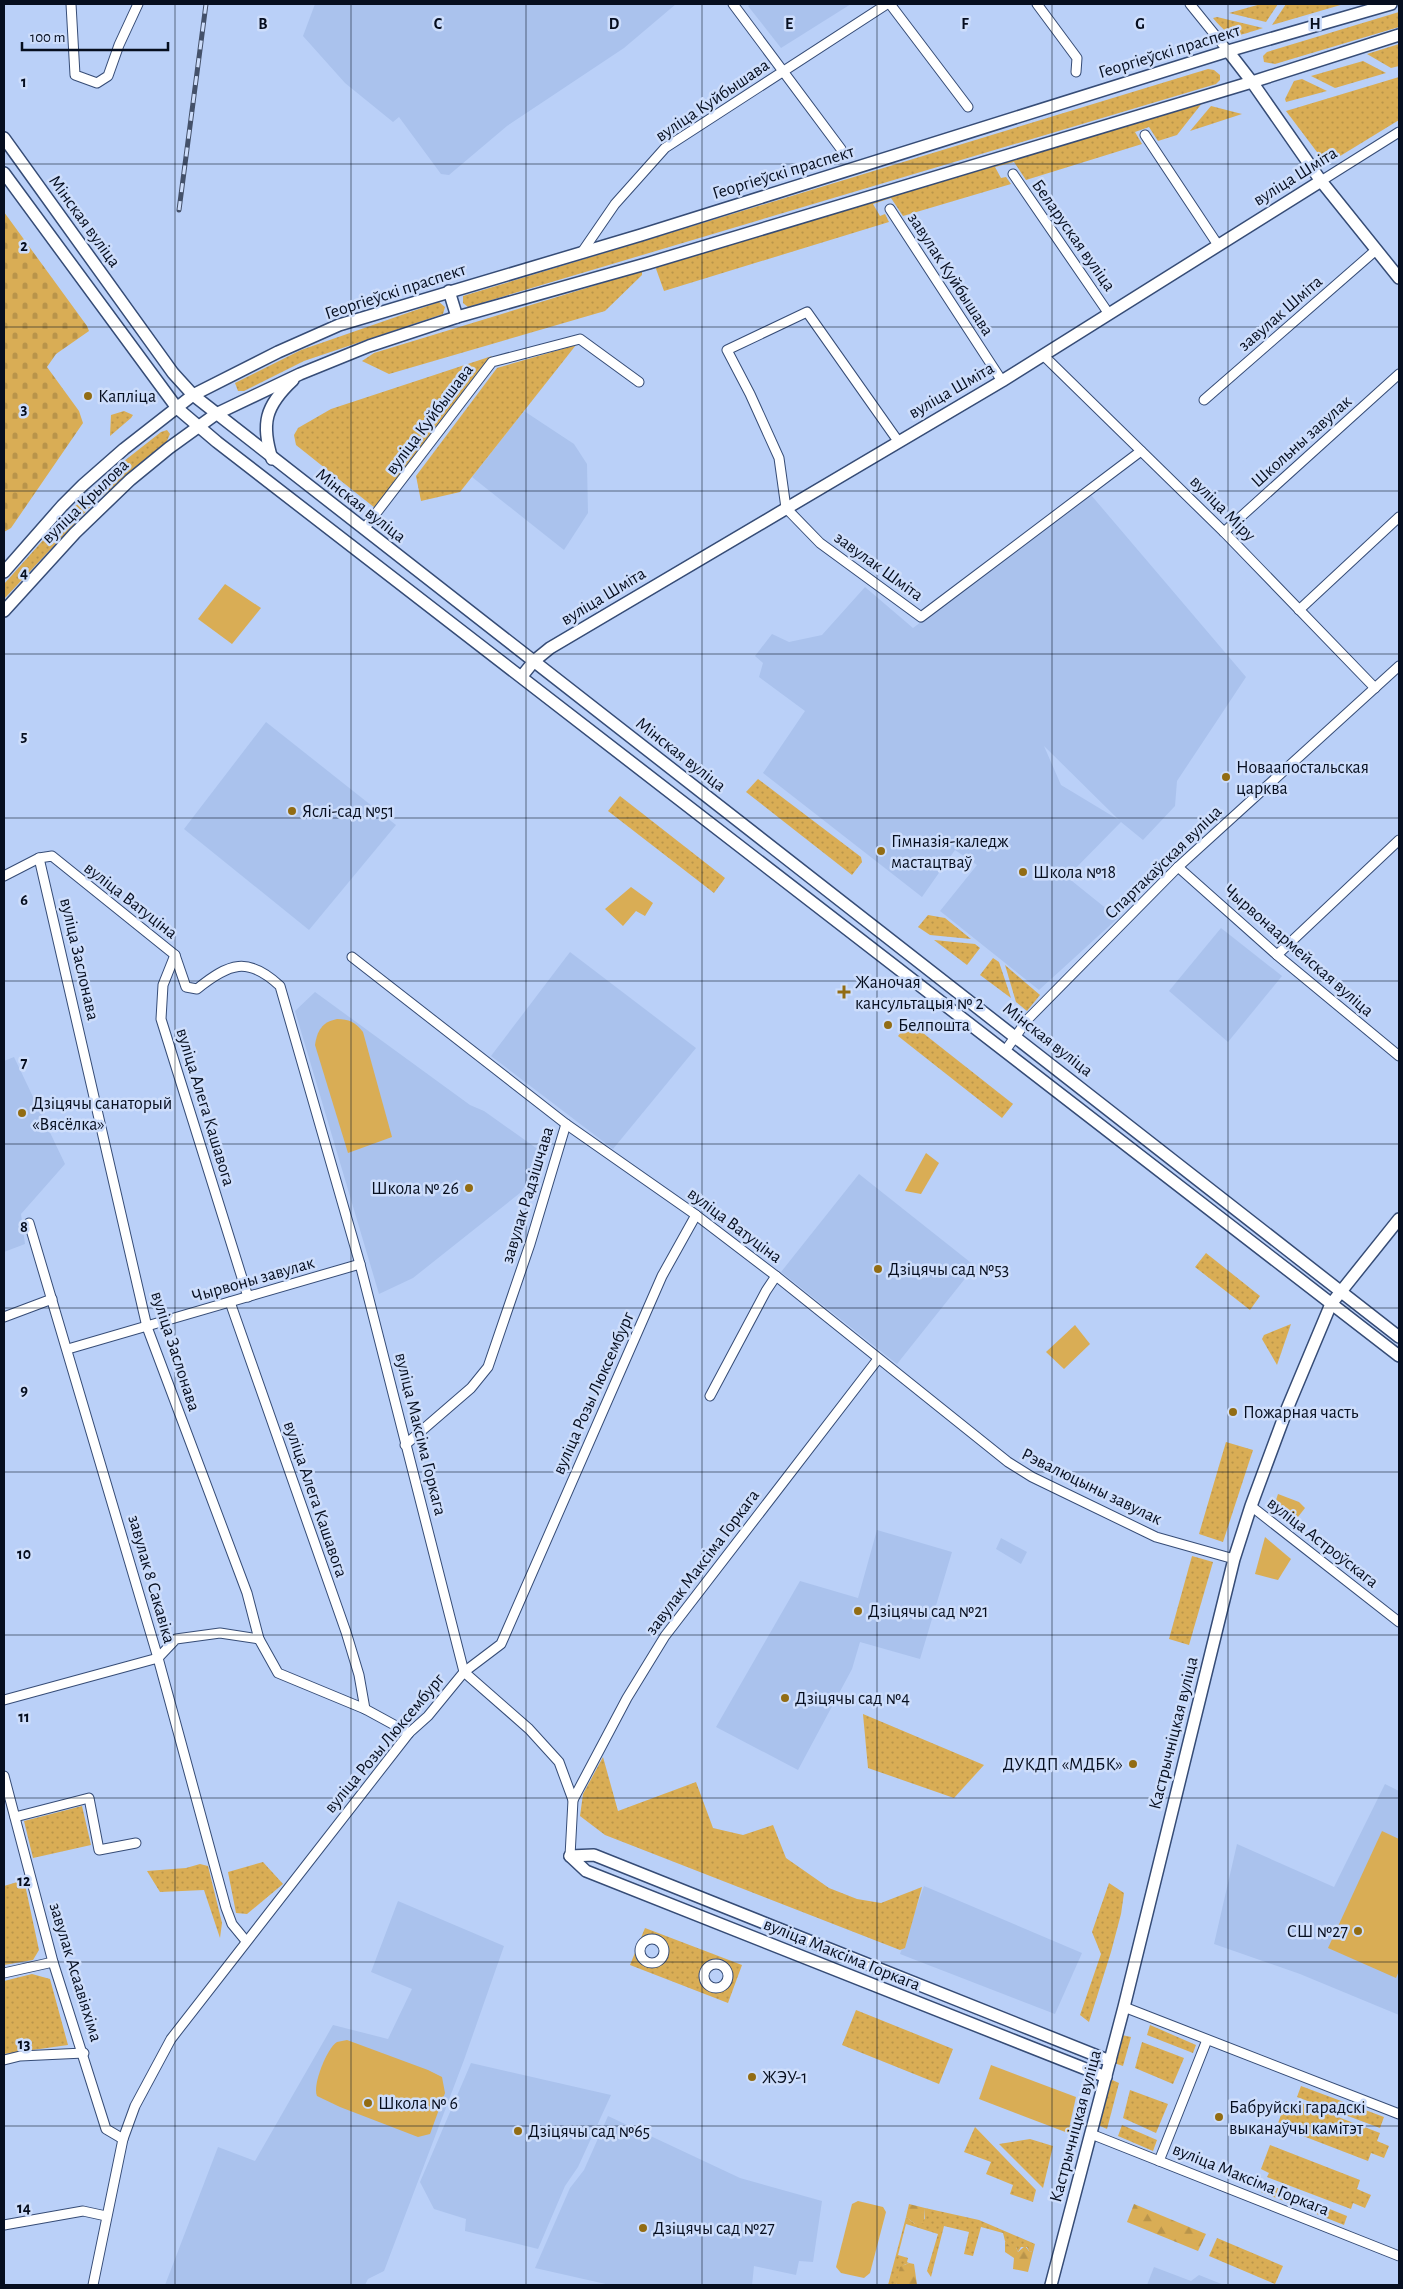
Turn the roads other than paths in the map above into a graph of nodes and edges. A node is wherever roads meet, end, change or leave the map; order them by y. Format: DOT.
graph roads {
  1 [pos="71,4"];
  2 [pos="138,4"];
  3 [pos="733,4"];
  4 [pos="888,4"];
  5 [pos="1037,4"];
  6 [pos="1190,4"];
  7 [pos="1391,4"];
  8 [pos="1399,35"];
  9 [pos="1228,51"];
  10 [pos="784,71"];
  11 [pos="1076,72"];
  12 [pos="1252,82"];
  13 [pos="968,107"];
  14 [pos="1399,132"];
  15 [pos="1144,135"];
  16 [pos="4,138"];
  17 [pos="841,149"];
  18 [pos="4,173"];
  19 [pos="1013,174"];
  20 [pos="1321,181"];
  21 [pos="890,209"];
  22 [pos="1218,245"];
  23 [pos="1376,250"];
  24 [pos="582,252"];
  25 [pos="1399,278"];
  26 [pos="448,292"];
  27 [pos="1109,314"];
  28 [pos="457,317"];
  29 [pos="1043,355"];
  30 [pos="300,374"];
  31 [pos="1399,374"];
  32 [pos="1002,381"];
  33 [pos="639,382"];
  34 [pos="193,395"];
  35 [pos="1204,400"];
  36 [pos="177,408"];
  37 [pos="216,414"];
  38 [pos="198,426"];
  39 [pos="898,441"];
  40 [pos="1141,451"];
  41 [pos="272,459"];
  42 [pos="786,508"];
  43 [pos="1399,517"];
  44 [pos="364,529"];
  45 [pos="1224,532"];
  46 [pos="4,572"];
  47 [pos="1299,610"];
  48 [pos="4,611"];
  49 [pos="534,661"];
  50 [pos="1399,666"];
  51 [pos="522,676"];
  52 [pos="1375,688"];
  53 [pos="1399,840"];
  54 [pos="39,858"];
  55 [pos="1178,867"];
  56 [pos="4,876"];
  57 [pos="175,955"];
  58 [pos="1277,955"];
  59 [pos="352,957"];
  60 [pos="280,986"];
  61 [pos="1016,1036"];
  62 [pos="1005,1051"];
  63 [pos="1399,1056"];
  64 [pos="566,1124"];
  65 [pos="696,1215"];
  66 [pos="1399,1219"];
  67 [pos="28,1223"];
  68 [pos="360,1264"];
  69 [pos="776,1276"];
  70 [pos="1340,1291"];
  71 [pos="248,1297"];
  72 [pos="52,1299"];
  73 [pos="230,1302"];
  74 [pos="1331,1304"];
  75 [pos="4,1317"];
  76 [pos="147,1327"];
  77 [pos="1399,1337"];
  78 [pos="68,1350"];
  79 [pos="1399,1356"];
  80 [pos="878,1360"];
  81 [pos="710,1396"];
  82 [pos="405,1445"];
  83 [pos="1251,1506"];
  84 [pos="1234,1559"];
  85 [pos="1399,1622"];
  86 [pos="260,1639"];
  87 [pos="158,1658"];
  88 [pos="464,1672"];
  89 [pos="4,1700"];
  90 [pos="365,1709"];
  91 [pos="408,1733"];
  92 [pos="4,1776"];
  93 [pos="573,1800"];
  94 [pos="15,1818"];
  95 [pos="136,1842"];
  96 [pos="570,1856"];
  97 [pos="246,1941"];
  98 [pos="53,1962"];
  99 [pos="4,1973"];
  100 [pos="1124,2007"];
  101 [pos="1206,2040"];
  102 [pos="84,2053"];
  103 [pos="4,2060"];
  104 [pos="1110,2061"];
  105 [pos="1106,2077"];
  106 [pos="1399,2114"];
  107 [pos="1090,2134"];
  108 [pos="123,2139"];
  109 [pos="1159,2161"];
  110 [pos="106,2216"];
  111 [pos="4,2225"];
  112 [pos="1399,2256"];
  113 [pos="93,2285"];
  114 [pos="1051,2285"];
  1 -- 2 [label="street"];
  3 -- 10 [label="street"];
  4 -- 10 [label="street, вуліца Куйбышава"];
  4 -- 13 [label="street"];
  5 -- 11 [label="street"];
  6 -- 9 [label="street"];
  7 -- 9 [label="main road, Георгіеўскі праспект"];
  8 -- 12 [label="main road"];
  9 -- 12 [label="main road"];
  9 -- 24 [label="main road, Георгіеўскі праспект"];
  10 -- 17 [label="street"];
  10 -- 24 [label="street, вуліца Куйбышава"];
  12 -- 20 [label="main road"];
  12 -- 28 [label="main road"];
  14 -- 20 [label="street, вуліца Шміта"];
  15 -- 22 [label="street"];
  16 -- 34 [label="main road, Мінская вуліца"];
  18 -- 36 [label="main road, Мінская вуліца"];
  19 -- 27 [label="street, Беларуская вуліца"];
  20 -- 22 [label="main road, вуліца Шміта"];
  20 -- 23 [label="main road"];
  21 -- 32 [label="street, завулак Куйбышава"];
  22 -- 27 [label="main road, вуліца Шміта"];
  23 -- 25 [label="main road"];
  23 -- 35 [label="street, завулак Шміта"];
  24 -- 26 [label="main road, Георгіеўскі праспект"];
  26 -- 28 [label="main road"];
  26 -- 34 [label="main road, Георгіеўскі праспект"];
  27 -- 29 [label="main road, вуліца Шміта"];
  28 -- 30 [label="main road"];
  29 -- 32 [label="main road, вуліца Шміта"];
  29 -- 40 [label="street, вуліца Міру"];
  30 -- 37 [label="main road"];
  30 -- 41 [label="main road"];
  31 -- 45 [label="street, Школьны завулак"];
  32 -- 39 [label="main road, вуліца Шміта"];
  33 -- 44 [label="street, вуліца Куйбышава"];
  34 -- 36 [label="main road, Георгіеўскі праспект"];
  34 -- 37 [label="main road, Мінская вуліца"];
  36 -- 38 [label="main road, Мінская вуліца"];
  36 -- 46 [label="main road, вуліца Крылова"];
  37 -- 38 [label="main road, вуліца Крылова"];
  37 -- 41 [label="main road, Мінская вуліца"];
  38 -- 48 [label="main road, вуліца Крылова"];
  38 -- 51 [label="main road, Мінская вуліца"];
  39 -- 42 [label="main road, вуліца Шміта"];
  39 -- 42 [label="street"];
  40 -- 42 [label="street, завулак Шміта"];
  40 -- 45 [label="street, вуліца Міру"];
  41 -- 44 [label="main road, Мінская вуліца"];
  42 -- 49 [label="main road, вуліца Шміта"];
  43 -- 47 [label="street"];
  44 -- 49 [label="main road, Мінская вуліца"];
  45 -- 47 [label="street, вуліца Міру"];
  47 -- 52 [label="street, вуліца Міру"];
  49 -- 51 [label="main road, вуліца Шміта"];
  49 -- 61 [label="main road, Мінская вуліца"];
  50 -- 52 [label="street, Спартакаўская вуліца"];
  51 -- 62 [label="main road, Мінская вуліца"];
  52 -- 55 [label="street, Спартакаўская вуліца"];
  53 -- 58 [label="street"];
  54 -- 56 [label="street"];
  54 -- 57 [label="street, вуліца Ватуціна"];
  54 -- 76 [label="street, вуліца Заслонава"];
  55 -- 58 [label="street, Чырвонаармейская вуліца"];
  55 -- 61 [label="street, Спартакаўская вуліца"];
  57 -- 60 [label="street, вуліца Ватуціна"];
  57 -- 71 [label="street, вуліца Алега Кашавога"];
  58 -- 63 [label="street, Чырвонаармейская вуліца"];
  59 -- 64 [label="street, завулак Радзішчава"];
  60 -- 68 [label="street, вуліца Максіма Горкага"];
  61 -- 62 [label="street, Спартакаўская вуліца"];
  61 -- 70 [label="main road, Мінская вуліца"];
  62 -- 74 [label="main road, Мінская вуліца"];
  64 -- 65 [label="street, вуліца Ватуціна"];
  64 -- 82 [label="street, завулак Радзішчава"];
  65 -- 69 [label="street, вуліца Ватуціна"];
  65 -- 88 [label="street, вуліца Розы Люксембург"];
  66 -- 70 [label="main road, Кастрычніцкая вуліца"];
  67 -- 72 [label="street, завулак 8 Сакавіка"];
  68 -- 71 [label="street, Чырвоны завулак"];
  68 -- 82 [label="street, вуліца Максіма Горкага"];
  69 -- 80 [label="street, вуліца Ватуціна"];
  69 -- 81 [label="street"];
  70 -- 74 [label="main road, Кастрычніцкая вуліца"];
  70 -- 77 [label="main road, Мінская вуліца"];
  71 -- 73 [label="street, Чырвоны завулак"];
  72 -- 75 [label="street"];
  72 -- 78 [label="street, завулак 8 Сакавіка"];
  73 -- 76 [label="street, Чырвоны завулак"];
  73 -- 90 [label="street, вуліца Алега Кашавога"];
  74 -- 79 [label="main road, Мінская вуліца"];
  74 -- 83 [label="main road, Кастрычніцкая вуліца"];
  76 -- 78 [label="street, Чырвоны завулак"];
  76 -- 86 [label="street, вуліца Заслонава"];
  78 -- 87 [label="street, завулак 8 Сакавіка"];
  80 -- 84 [label="street, Рэвалюцыны завулак"];
  80 -- 93 [label="street, завулак Максіма Горкага"];
  82 -- 88 [label="street, вуліца Максіма Горкага"];
  83 -- 84 [label="main road, Кастрычніцкая вуліца"];
  83 -- 85 [label="street, вуліца Астроўскага"];
  84 -- 100 [label="main road, Кастрычніцкая вуліца"];
  86 -- 87 [label="street"];
  86 -- 90 [label="street, вуліца Заслонава"];
  87 -- 89 [label="street"];
  87 -- 97 [label="street, завулак 8 Сакавіка"];
  88 -- 91 [label="street, вуліца Розы Люксембург"];
  88 -- 93 [label="street"];
  90 -- 91 [label="street, вуліца Заслонава"];
  91 -- 97 [label="street, вуліца Розы Люксембург"];
  92 -- 94 [label="street, завулак Асаавіяхіма"];
  93 -- 96 [label="street"];
  94 -- 95 [label="street"];
  94 -- 98 [label="street, завулак Асаавіяхіма"];
  96 -- 104 [label="main road, вуліца Максіма Горкага"];
  96 -- 105 [label="main road, вуліца Максіма Горкага"];
  97 -- 108 [label="street, вуліца Розы Люксембург"];
  98 -- 99 [label="street"];
  98 -- 102 [label="street, завулак Асаавіяхіма"];
  100 -- 101 [label="street"];
  100 -- 104 [label="main road, Кастрычніцкая вуліца"];
  101 -- 106 [label="street"];
  101 -- 109 [label="street"];
  102 -- 103 [label="street"];
  102 -- 108 [label="street, завулак Асаавіяхіма"];
  104 -- 105 [label="main road, Кастрычніцкая вуліца"];
  105 -- 107 [label="main road, Кастрычніцкая вуліца"];
  107 -- 109 [label="street, вуліца Максіма Горкага"];
  107 -- 114 [label="main road, Кастрычніцкая вуліца"];
  108 -- 110 [label="street, вуліца Розы Люксембург"];
  109 -- 112 [label="street, вуліца Максіма Горкага"];
  110 -- 111 [label="street"];
  110 -- 113 [label="street, вуліца Розы Люксембург"];
}
